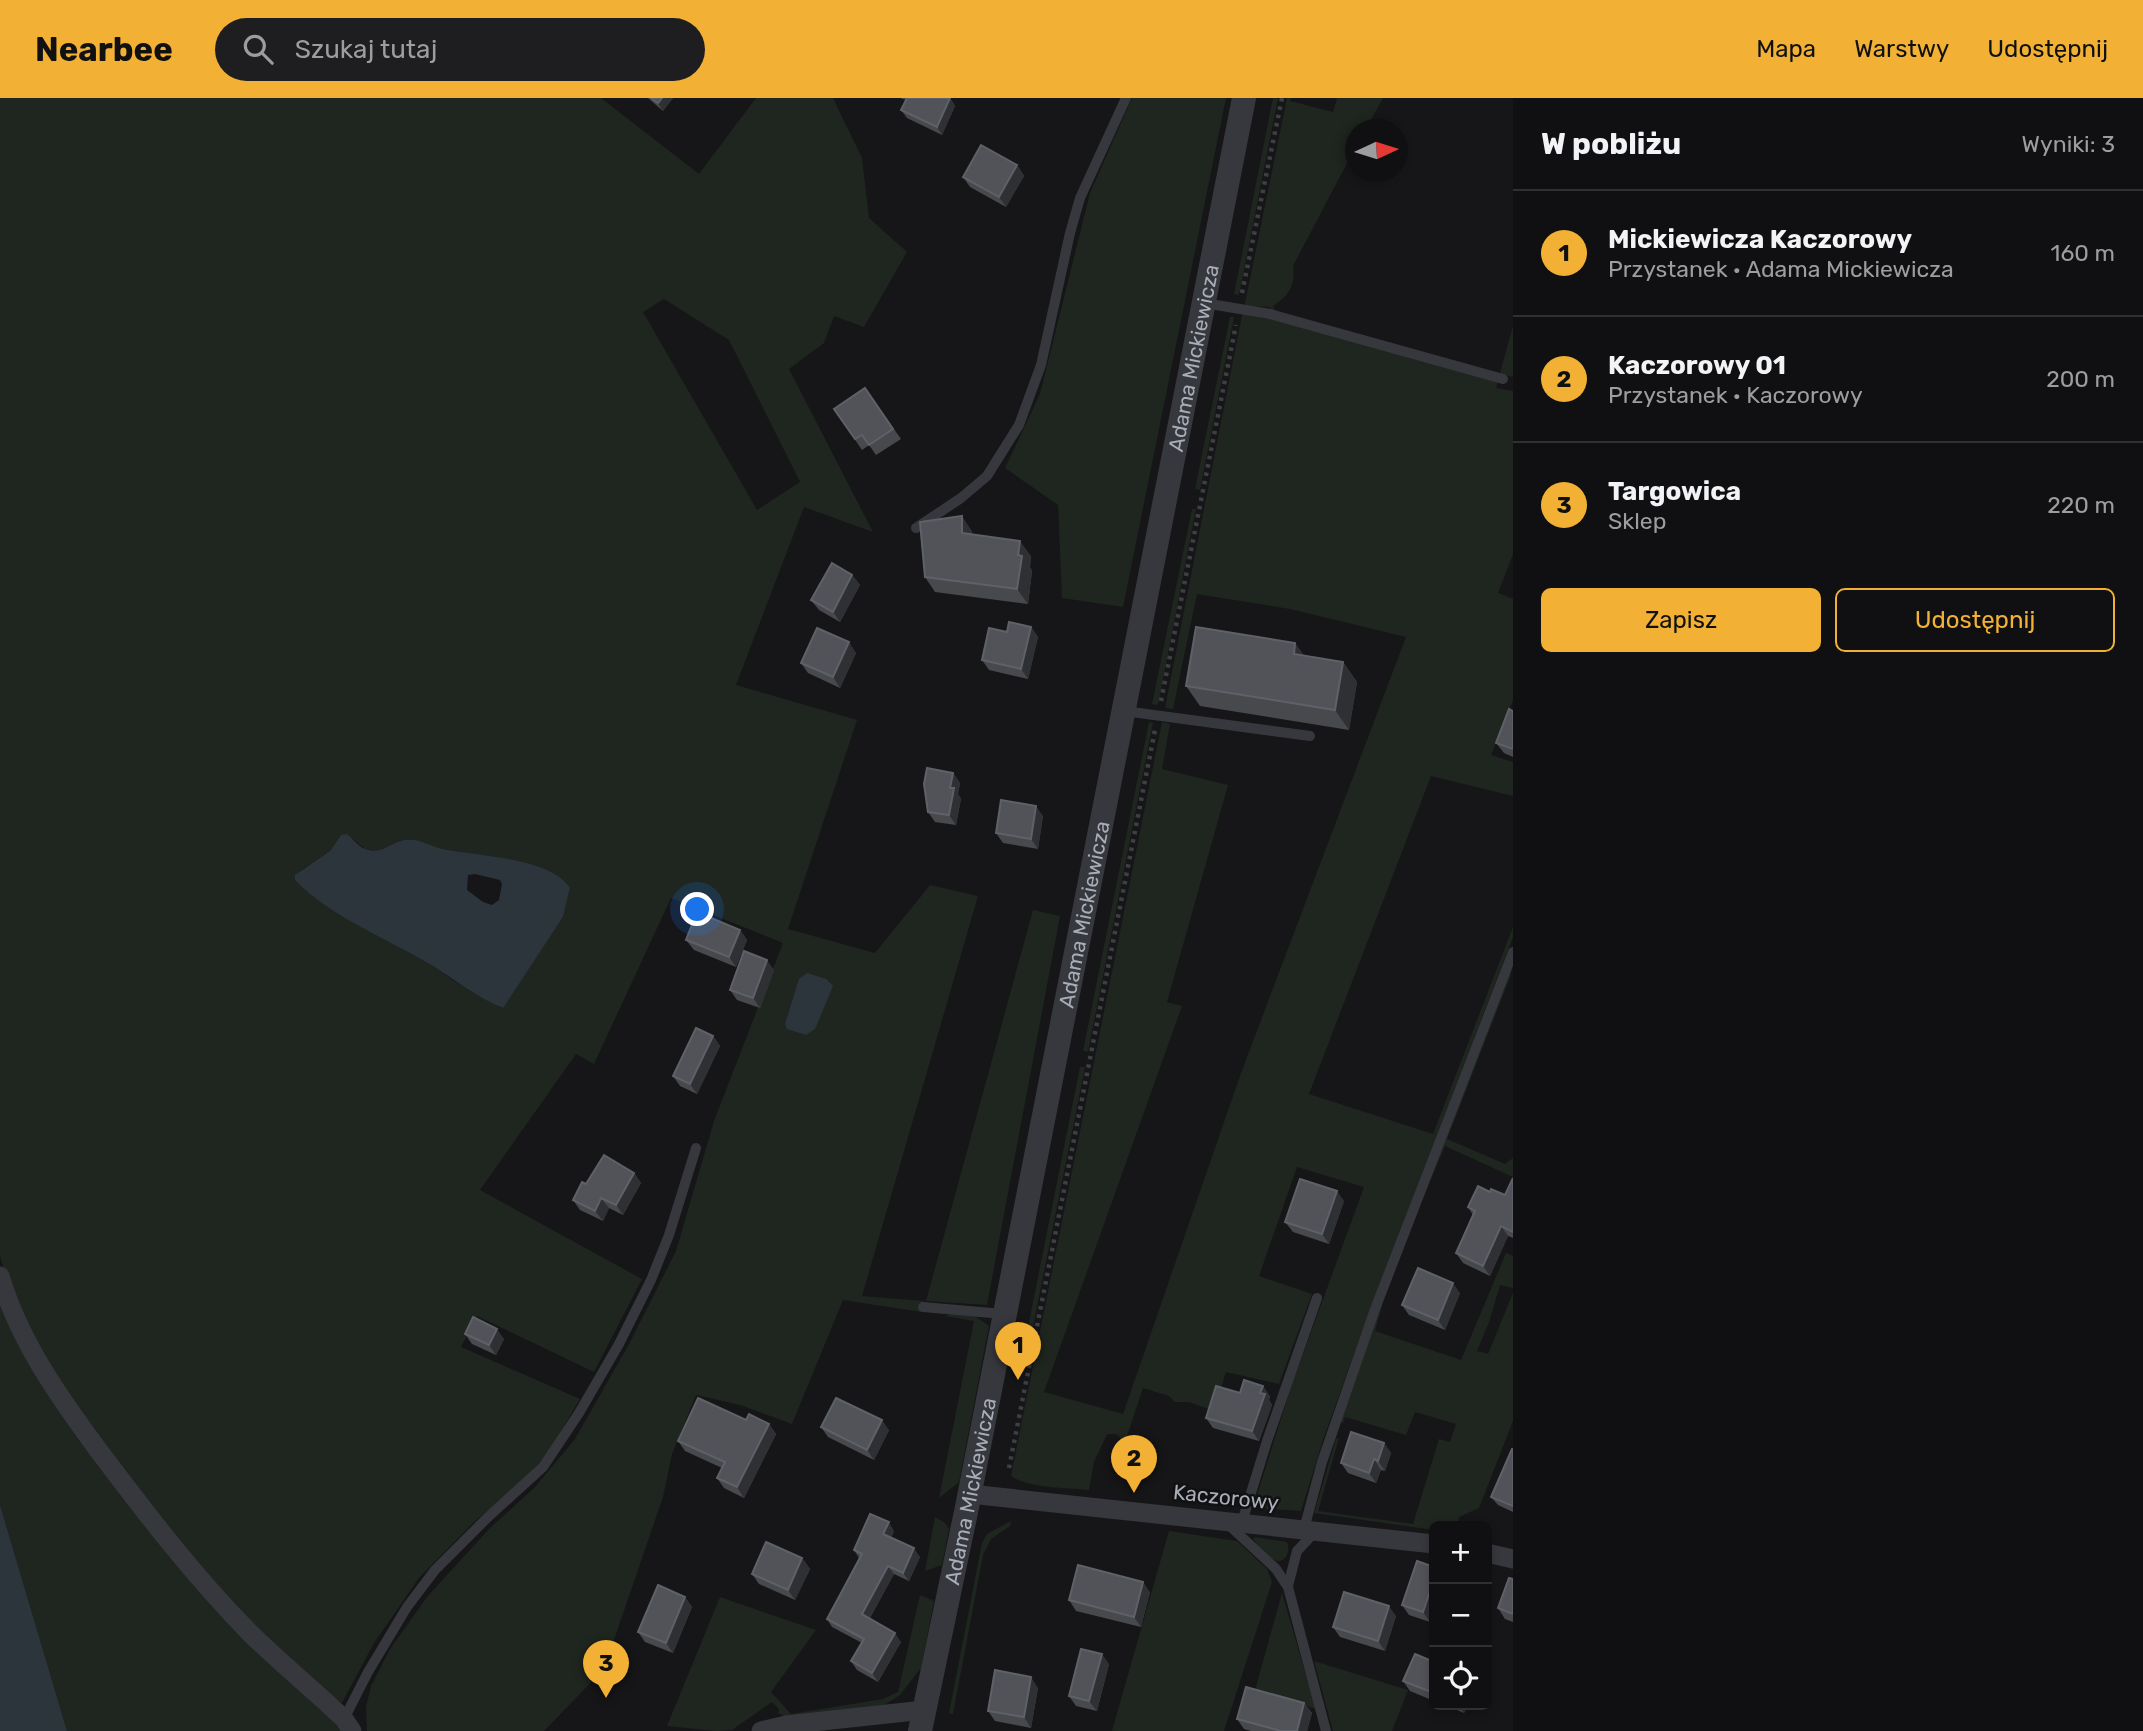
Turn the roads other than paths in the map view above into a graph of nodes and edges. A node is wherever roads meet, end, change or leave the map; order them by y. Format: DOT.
graph roads {
  1 [pos="1126,98"];
  2 [pos="1244,98"];
  3 [pos="1203,303"];
  4 [pos="1503,379"];
  5 [pos="916,528"];
  6 [pos="1123,710"];
  7 [pos="1310,736"];
  8 [pos="1513,952"];
  9 [pos="696,1148"];
  10 [pos="0,1276"];
  11 [pos="1317,1298"];
  12 [pos="923,1307"];
  13 [pos="1005,1314"];
  14 [pos="970,1494"];
  15 [pos="1233,1521"];
  16 [pos="1311,1529"];
  17 [pos="1429,1543"];
  18 [pos="1492,1554"];
  19 [pos="1513,1559"];
  20 [pos="1288,1587"];
  21 [pos="922,1721"];
  22 [pos="348,1725"];
  23 [pos="761,1731"];
  24 [pos="1326,1731"];
  1 -- 5 [label="lane"];
  2 -- 3 [label="street, Adama Mickiewicza"];
  3 -- 4 [label="lane"];
  3 -- 6 [label="street, Adama Mickiewicza"];
  6 -- 7 [label="lane"];
  6 -- 13 [label="street, Adama Mickiewicza"];
  8 -- 16 [label="lane"];
  9 -- 22 [label="lane"];
  10 -- 22 [label="street"];
  11 -- 15 [label="lane"];
  12 -- 13 [label="lane"];
  13 -- 14 [label="street, Adama Mickiewicza"];
  14 -- 15 [label="street, Kaczorowy"];
  14 -- 21 [label="street, Adama Mickiewicza"];
  15 -- 16 [label="street, Kaczorowy"];
  15 -- 20 [label="lane"];
  16 -- 17 [label="street, Kaczorowy"];
  16 -- 20 [label="lane"];
  18 -- 19 [label="street"];
  20 -- 24 [label="lane"];
  21 -- 23 [label="street"];
}
